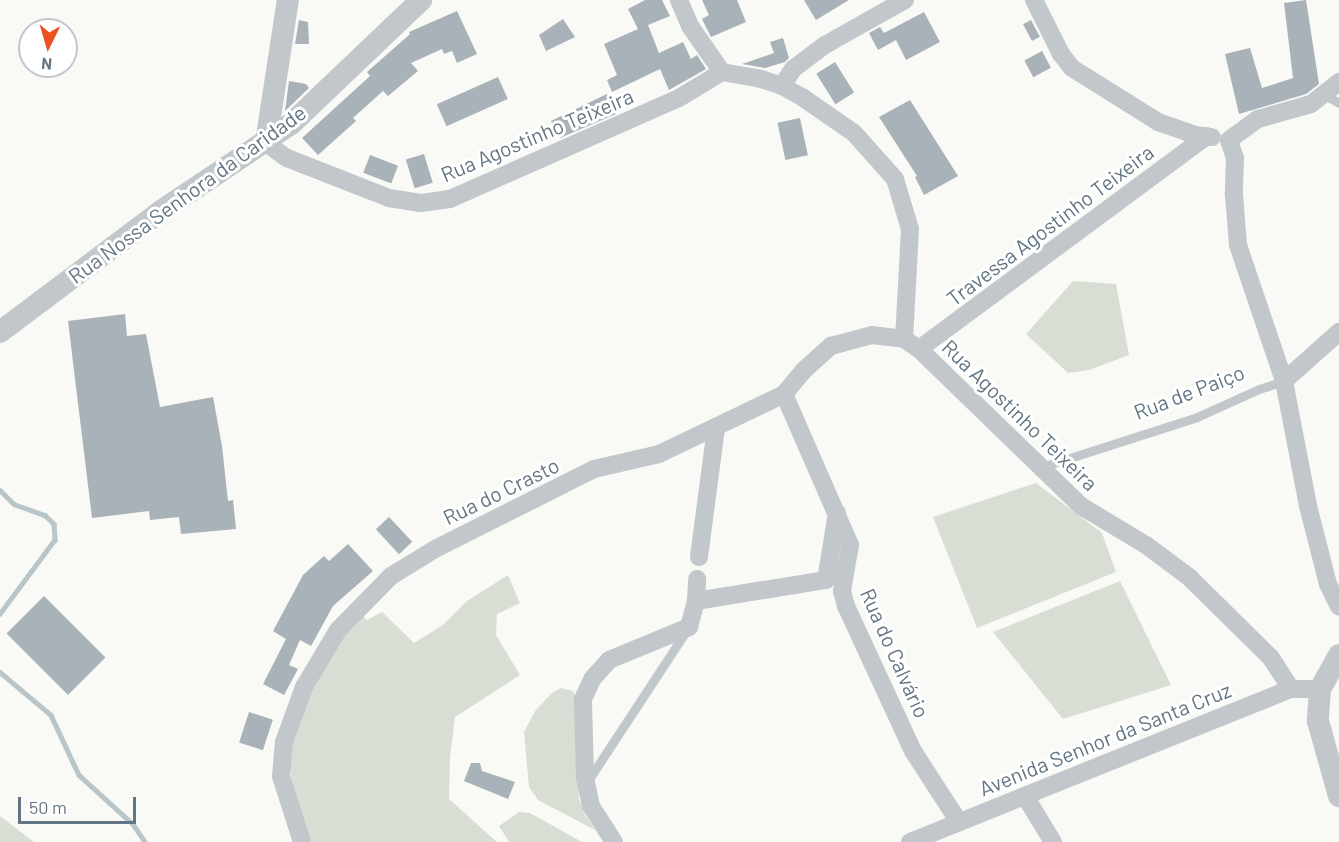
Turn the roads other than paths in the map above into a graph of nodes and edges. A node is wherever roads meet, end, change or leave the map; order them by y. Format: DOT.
graph roads {
  1 [pos="288,0"];
  2 [pos="421,0"];
  3 [pos="679,0"];
  4 [pos="905,0"];
  5 [pos="1034,0"];
  6 [pos="722,72"];
  7 [pos="1339,82"];
  8 [pos="782,86"];
  9 [pos="1322,94"];
  10 [pos="1339,104"];
  11 [pos="1207,136"];
  12 [pos="1229,140"];
  13 [pos="266,143"];
  14 [pos="0,332"];
  15 [pos="1339,332"];
  16 [pos="912,344"];
  17 [pos="1284,381"];
  18 [pos="784,394"];
  19 [pos="716,428"];
  20 [pos="1042,471"];
  21 [pos="837,511"];
  22 [pos="699,557"];
  23 [pos="697,579"];
  24 [pos="696,601"];
  25 [pos="1339,607"];
  26 [pos="689,627"];
  27 [pos="1339,655"];
  28 [pos="1291,689"];
  29 [pos="1320,689"];
  30 [pos="586,784"];
  31 [pos="1025,796"];
  32 [pos="1339,796"];
  33 [pos="959,822"];
  34 [pos="302,842"];
  35 [pos="614,842"];
  36 [pos="910,842"];
  37 [pos="1053,842"];
  1 -- 13 [label="street"];
  2 -- 13 [label="street, Rua Nossa Senhora da Caridade"];
  3 -- 6 [label="street"];
  4 -- 8 [label="street"];
  5 -- 11 [label="street"];
  6 -- 8 [label="street"];
  6 -- 13 [label="street, Rua Agostinho Teixeira"];
  7 -- 9 [label="street"];
  8 -- 16 [label="street"];
  9 -- 10 [label="lane"];
  9 -- 12 [label="street"];
  11 -- 12 [label="street"];
  11 -- 16 [label="street, Travessa Agostinho Teixeira"];
  12 -- 17 [label="street"];
  13 -- 14 [label="street, Rua Nossa Senhora da Caridade"];
  15 -- 17 [label="street, Rua de Paiço"];
  16 -- 18 [label="street, Rua do Crasto"];
  16 -- 20 [label="street, Rua Agostinho Teixeira"];
  17 -- 20 [label="lane, Rua de Paiço"];
  17 -- 25 [label="street"];
  18 -- 19 [label="street, Rua do Crasto"];
  18 -- 21 [label="street, Rua do Calvário"];
  19 -- 22 [label="street"];
  19 -- 34 [label="street, Rua do Crasto"];
  20 -- 28 [label="street, Rua Agostinho Teixeira"];
  21 -- 24 [label="street"];
  21 -- 33 [label="street, Rua do Calvário"];
  23 -- 24 [label="street"];
  24 -- 26 [label="street"];
  26 -- 30 [label="lane"];
  26 -- 30 [label="street"];
  27 -- 29 [label="street"];
  28 -- 29 [label="street, Avenida Senhor da Santa Cruz"];
  28 -- 31 [label="street, Avenida Senhor da Santa Cruz"];
  29 -- 32 [label="street"];
  30 -- 35 [label="street"];
  31 -- 33 [label="street, Avenida Senhor da Santa Cruz"];
  31 -- 37 [label="street"];
  33 -- 36 [label="street, Avenida Senhor da Santa Cruz"];
}
